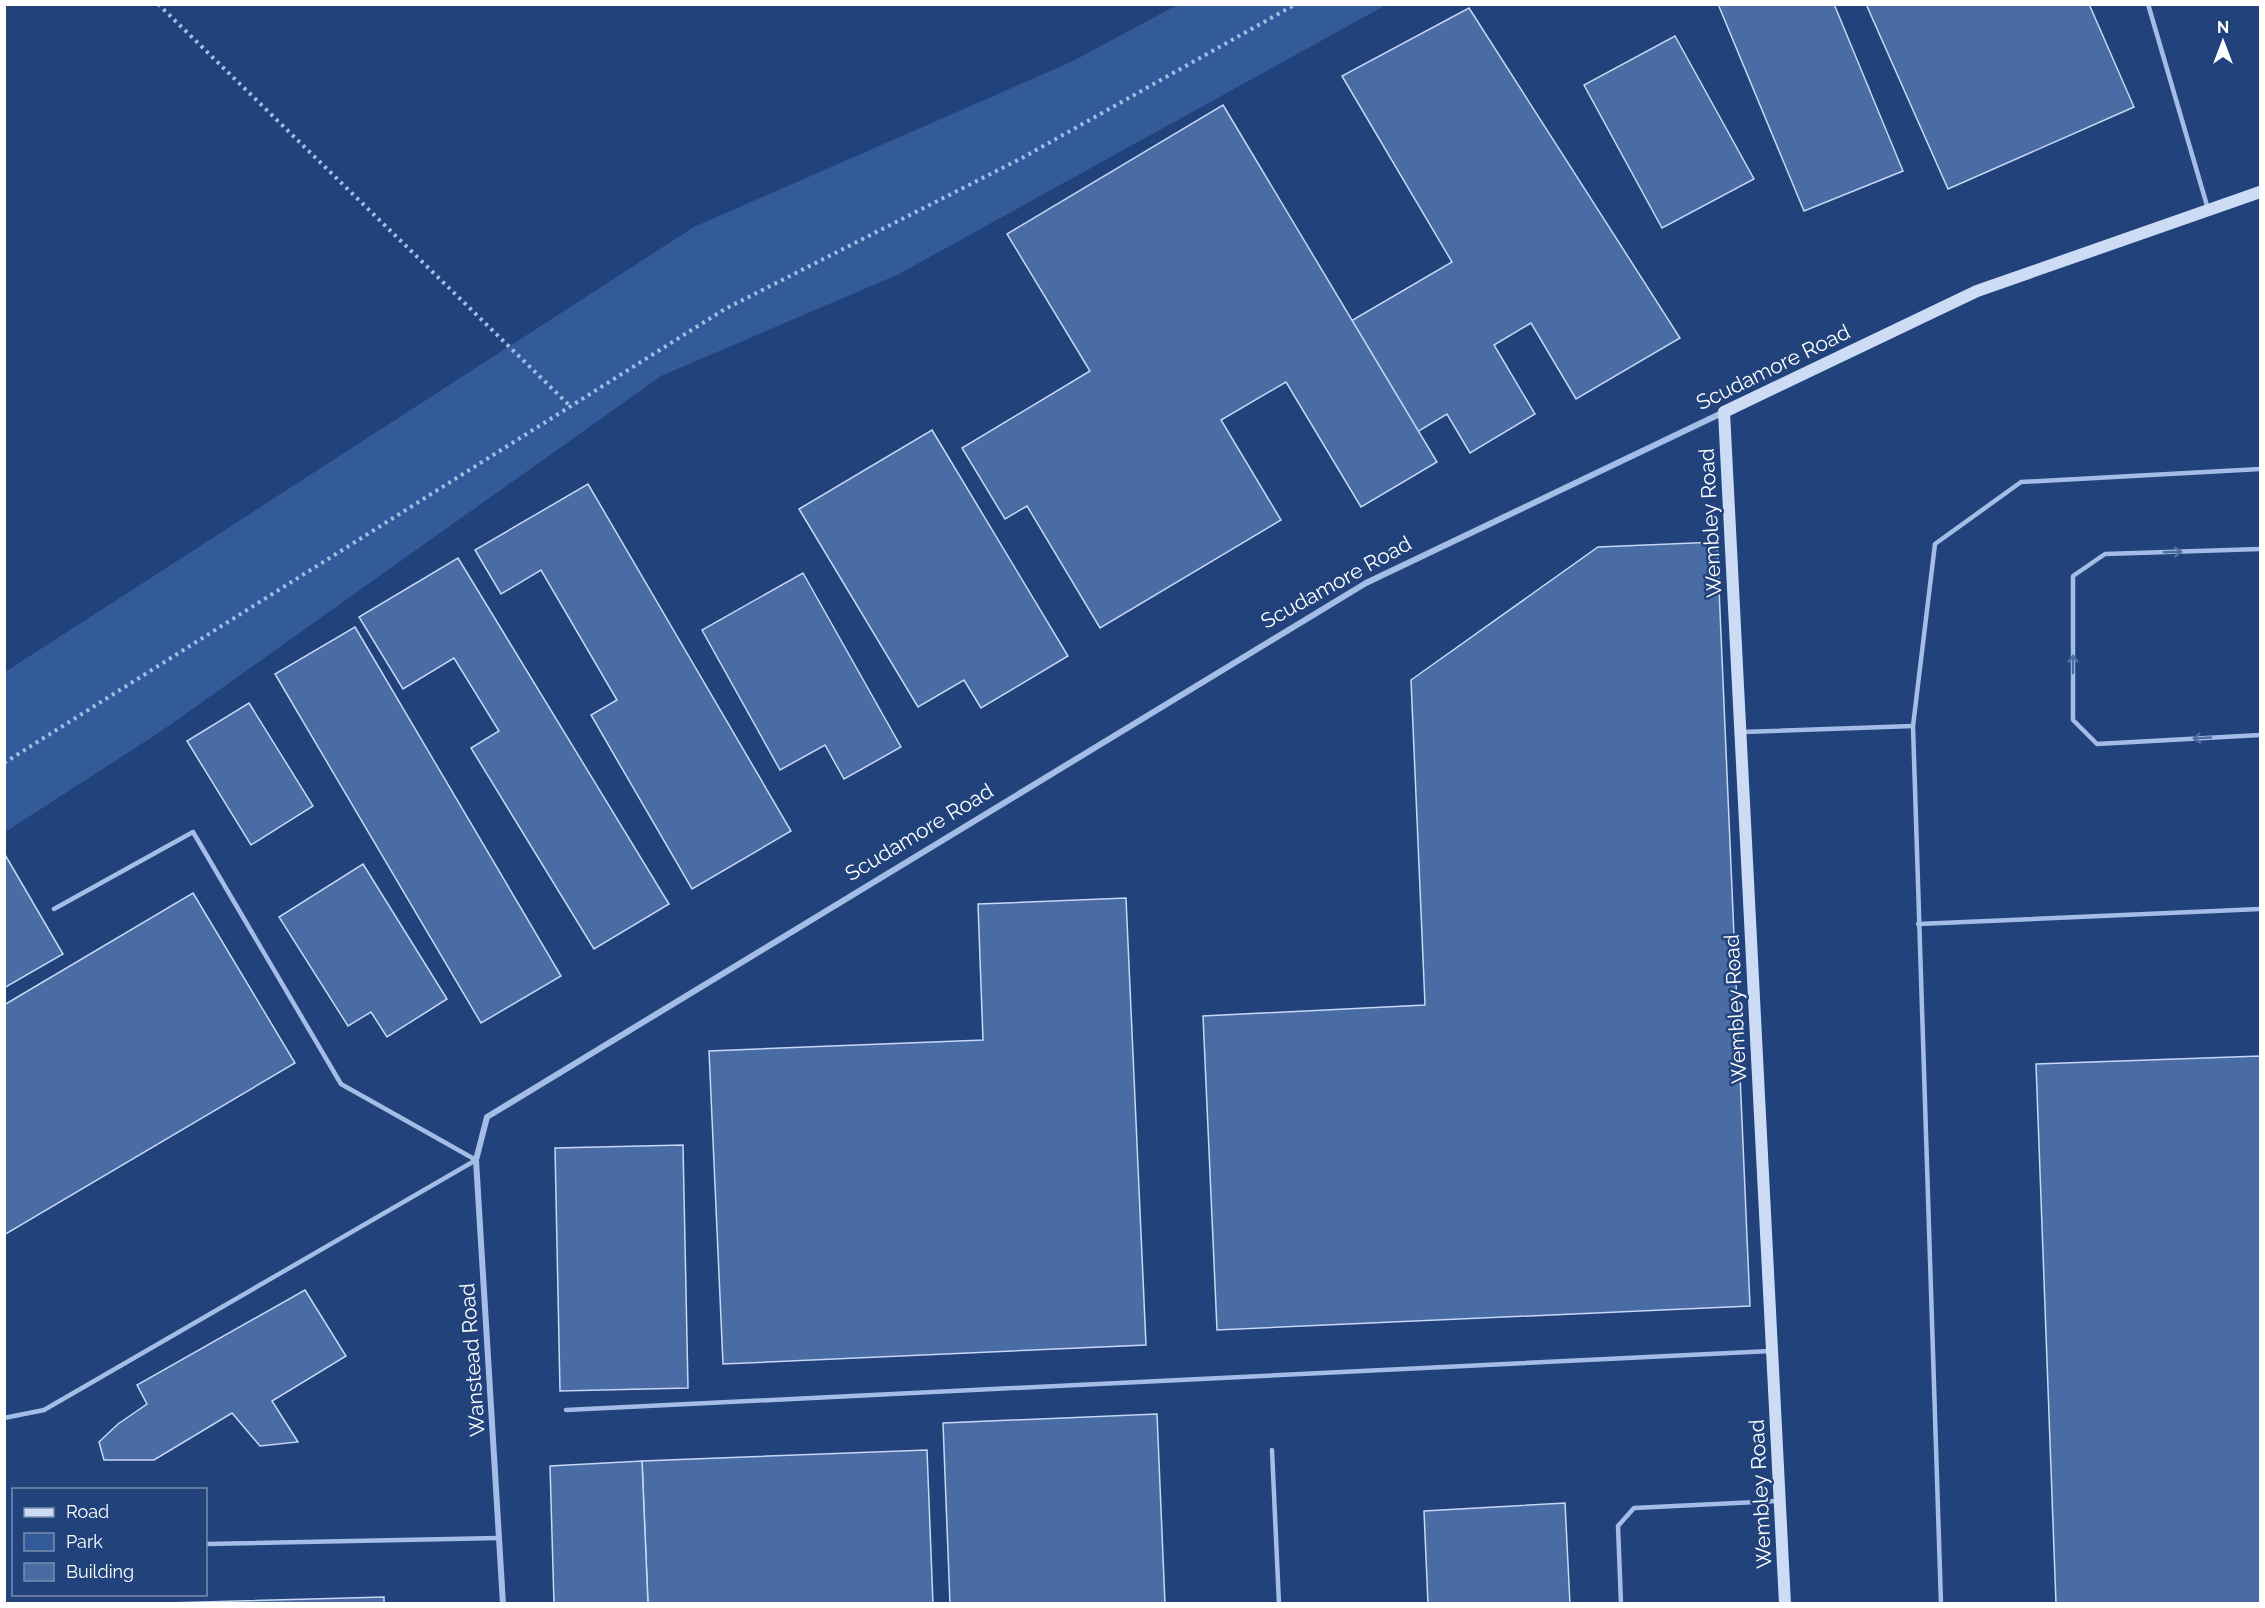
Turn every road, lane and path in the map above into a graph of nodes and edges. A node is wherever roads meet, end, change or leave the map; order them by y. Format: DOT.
graph roads {
  1 [pos="158,4"];
  2 [pos="1296,4"];
  3 [pos="2148,4"];
  4 [pos="2260,192"];
  5 [pos="2208,210"];
  6 [pos="570,406"];
  7 [pos="1724,412"];
  8 [pos="2260,469"];
  9 [pos="2260,549"];
  10 [pos="1913,726"];
  11 [pos="1741,732"];
  12 [pos="2260,735"];
  13 [pos="4,763"];
  14 [pos="54,909"];
  15 [pos="2260,909"];
  16 [pos="1918,924"];
  17 [pos="487,1117"];
  18 [pos="476,1160"];
  19 [pos="1773,1351"];
  20 [pos="566,1410"];
  21 [pos="4,1418"];
  22 [pos="1272,1450"];
  23 [pos="1780,1501"];
  24 [pos="499,1538"];
  25 [pos="207,1544"];
  26 [pos="503,1604"];
  27 [pos="1280,1604"];
  28 [pos="1621,1604"];
  29 [pos="1785,1604"];
  30 [pos="1941,1604"];
  1 -- 6 [label="path"];
  2 -- 6 [label="path"];
  3 -- 5 [label="lane"];
  4 -- 5 [label="street, Scudamore Road"];
  5 -- 7 [label="street, Scudamore Road"];
  6 -- 13 [label="path"];
  7 -- 11 [label="street, Wembley Road"];
  7 -- 17 [label="street, Scudamore Road"];
  8 -- 10 [label="lane"];
  12 -- 9 [label="lane, one-way"];
  10 -- 11 [label="lane"];
  10 -- 16 [label="lane"];
  11 -- 19 [label="street, Wembley Road"];
  14 -- 18 [label="lane"];
  15 -- 16 [label="lane"];
  16 -- 30 [label="lane"];
  17 -- 18 [label="street, Wanstead Road"];
  18 -- 21 [label="lane"];
  18 -- 24 [label="street, Wanstead Road"];
  19 -- 20 [label="lane"];
  19 -- 23 [label="street, Wembley Road"];
  22 -- 27 [label="lane"];
  23 -- 28 [label="lane"];
  23 -- 29 [label="street, Wembley Road"];
  24 -- 25 [label="lane"];
  24 -- 26 [label="street, Wanstead Road"];
}
